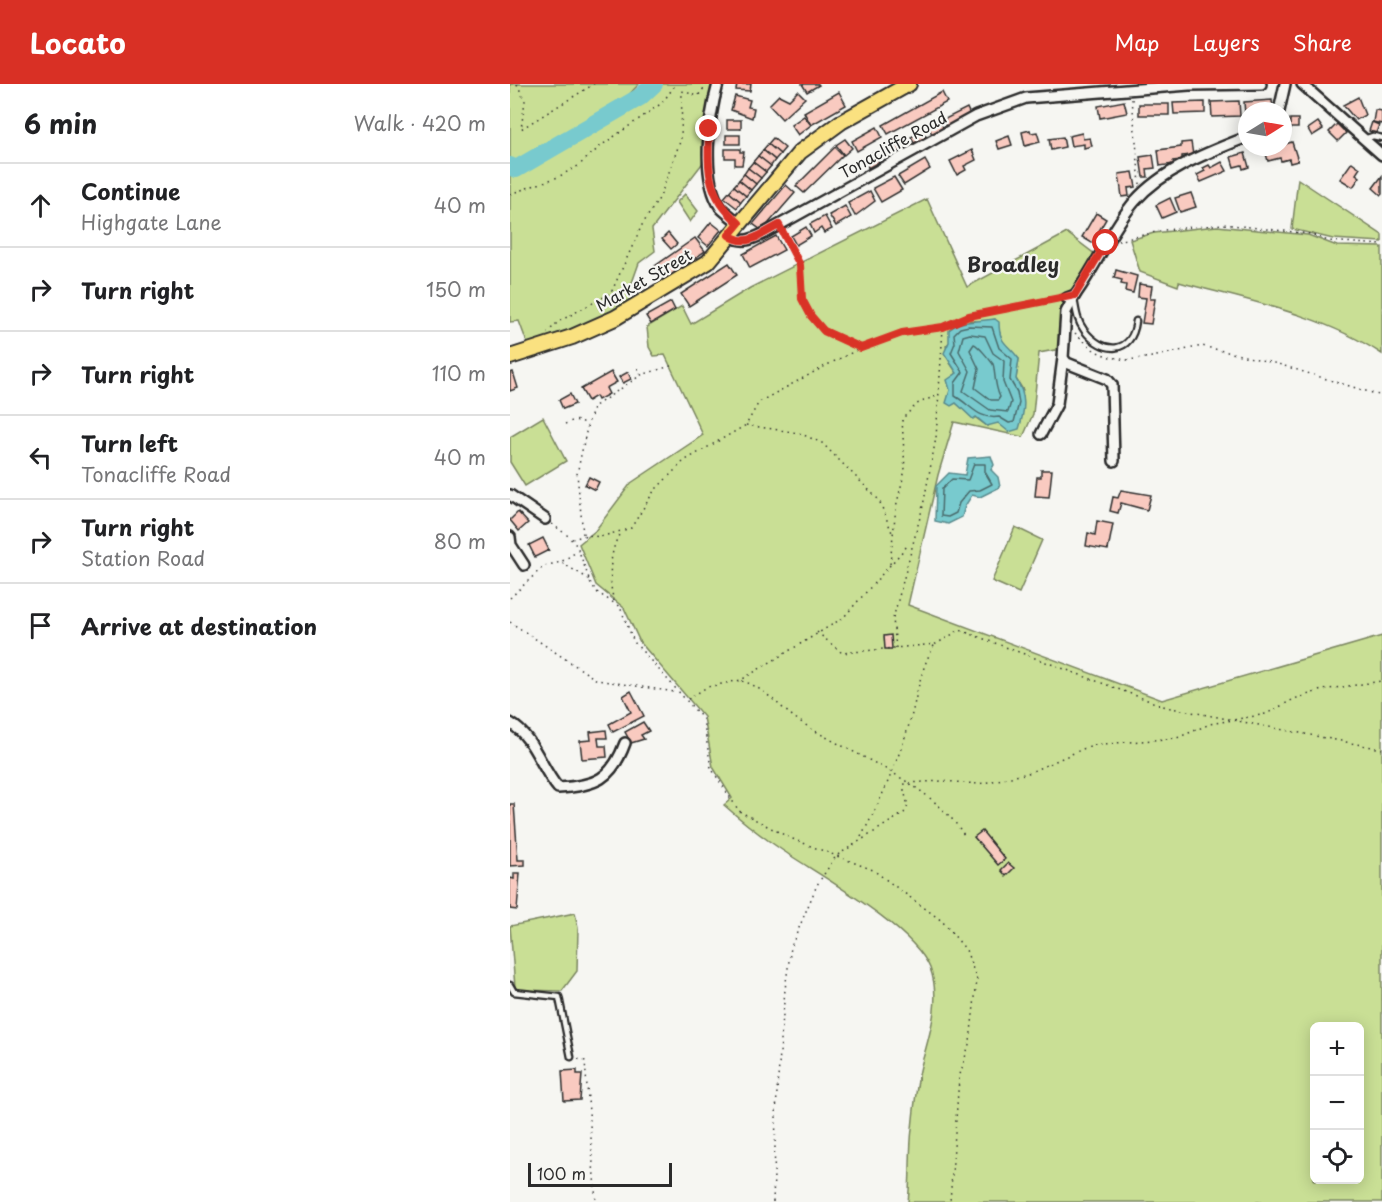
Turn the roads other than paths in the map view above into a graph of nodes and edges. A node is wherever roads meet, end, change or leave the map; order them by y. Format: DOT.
graph roads {
  1 [pos="718,84"];
  2 [pos="909,84"];
  3 [pos="1261,84"];
  4 [pos="1285,84"];
  5 [pos="1302,84"];
  6 [pos="888,89"];
  7 [pos="1281,102"];
  8 [pos="1382,138"];
  9 [pos="1364,139"];
  10 [pos="1238,141"];
  11 [pos="1382,155"];
  12 [pos="739,223"];
  13 [pos="729,235"];
  14 [pos="1072,297"];
  15 [pos="1136,321"];
  16 [pos="510,357"];
  17 [pos="1063,358"];
  18 [pos="1041,434"];
  19 [pos="1114,462"];
  20 [pos="510,495"];
  21 [pos="545,519"];
  22 [pos="510,537"];
  23 [pos="524,565"];
  24 [pos="510,723"];
  25 [pos="625,743"];
  26 [pos="510,985"];
  27 [pos="571,1057"];
  1 -- 12 [label="street"];
  2 -- 6 [label="main road, Market Street"];
  3 -- 13 [label="street, Tonacliffe Road"];
  4 -- 7 [label="street"];
  5 -- 9 [label="street"];
  6 -- 12 [label="main road, Market Street"];
  8 -- 9 [label="lane"];
  9 -- 11 [label="street"];
  10 -- 14 [label="street"];
  12 -- 13 [label="main road, Market Street"];
  13 -- 16 [label="main road, Market Street"];
  14 -- 15 [label="lane"];
  14 -- 17 [label="street"];
  17 -- 18 [label="street"];
  17 -- 19 [label="street"];
  20 -- 21 [label="street"];
  22 -- 23 [label="street"];
  24 -- 25 [label="street"];
  26 -- 27 [label="lane"];
}
